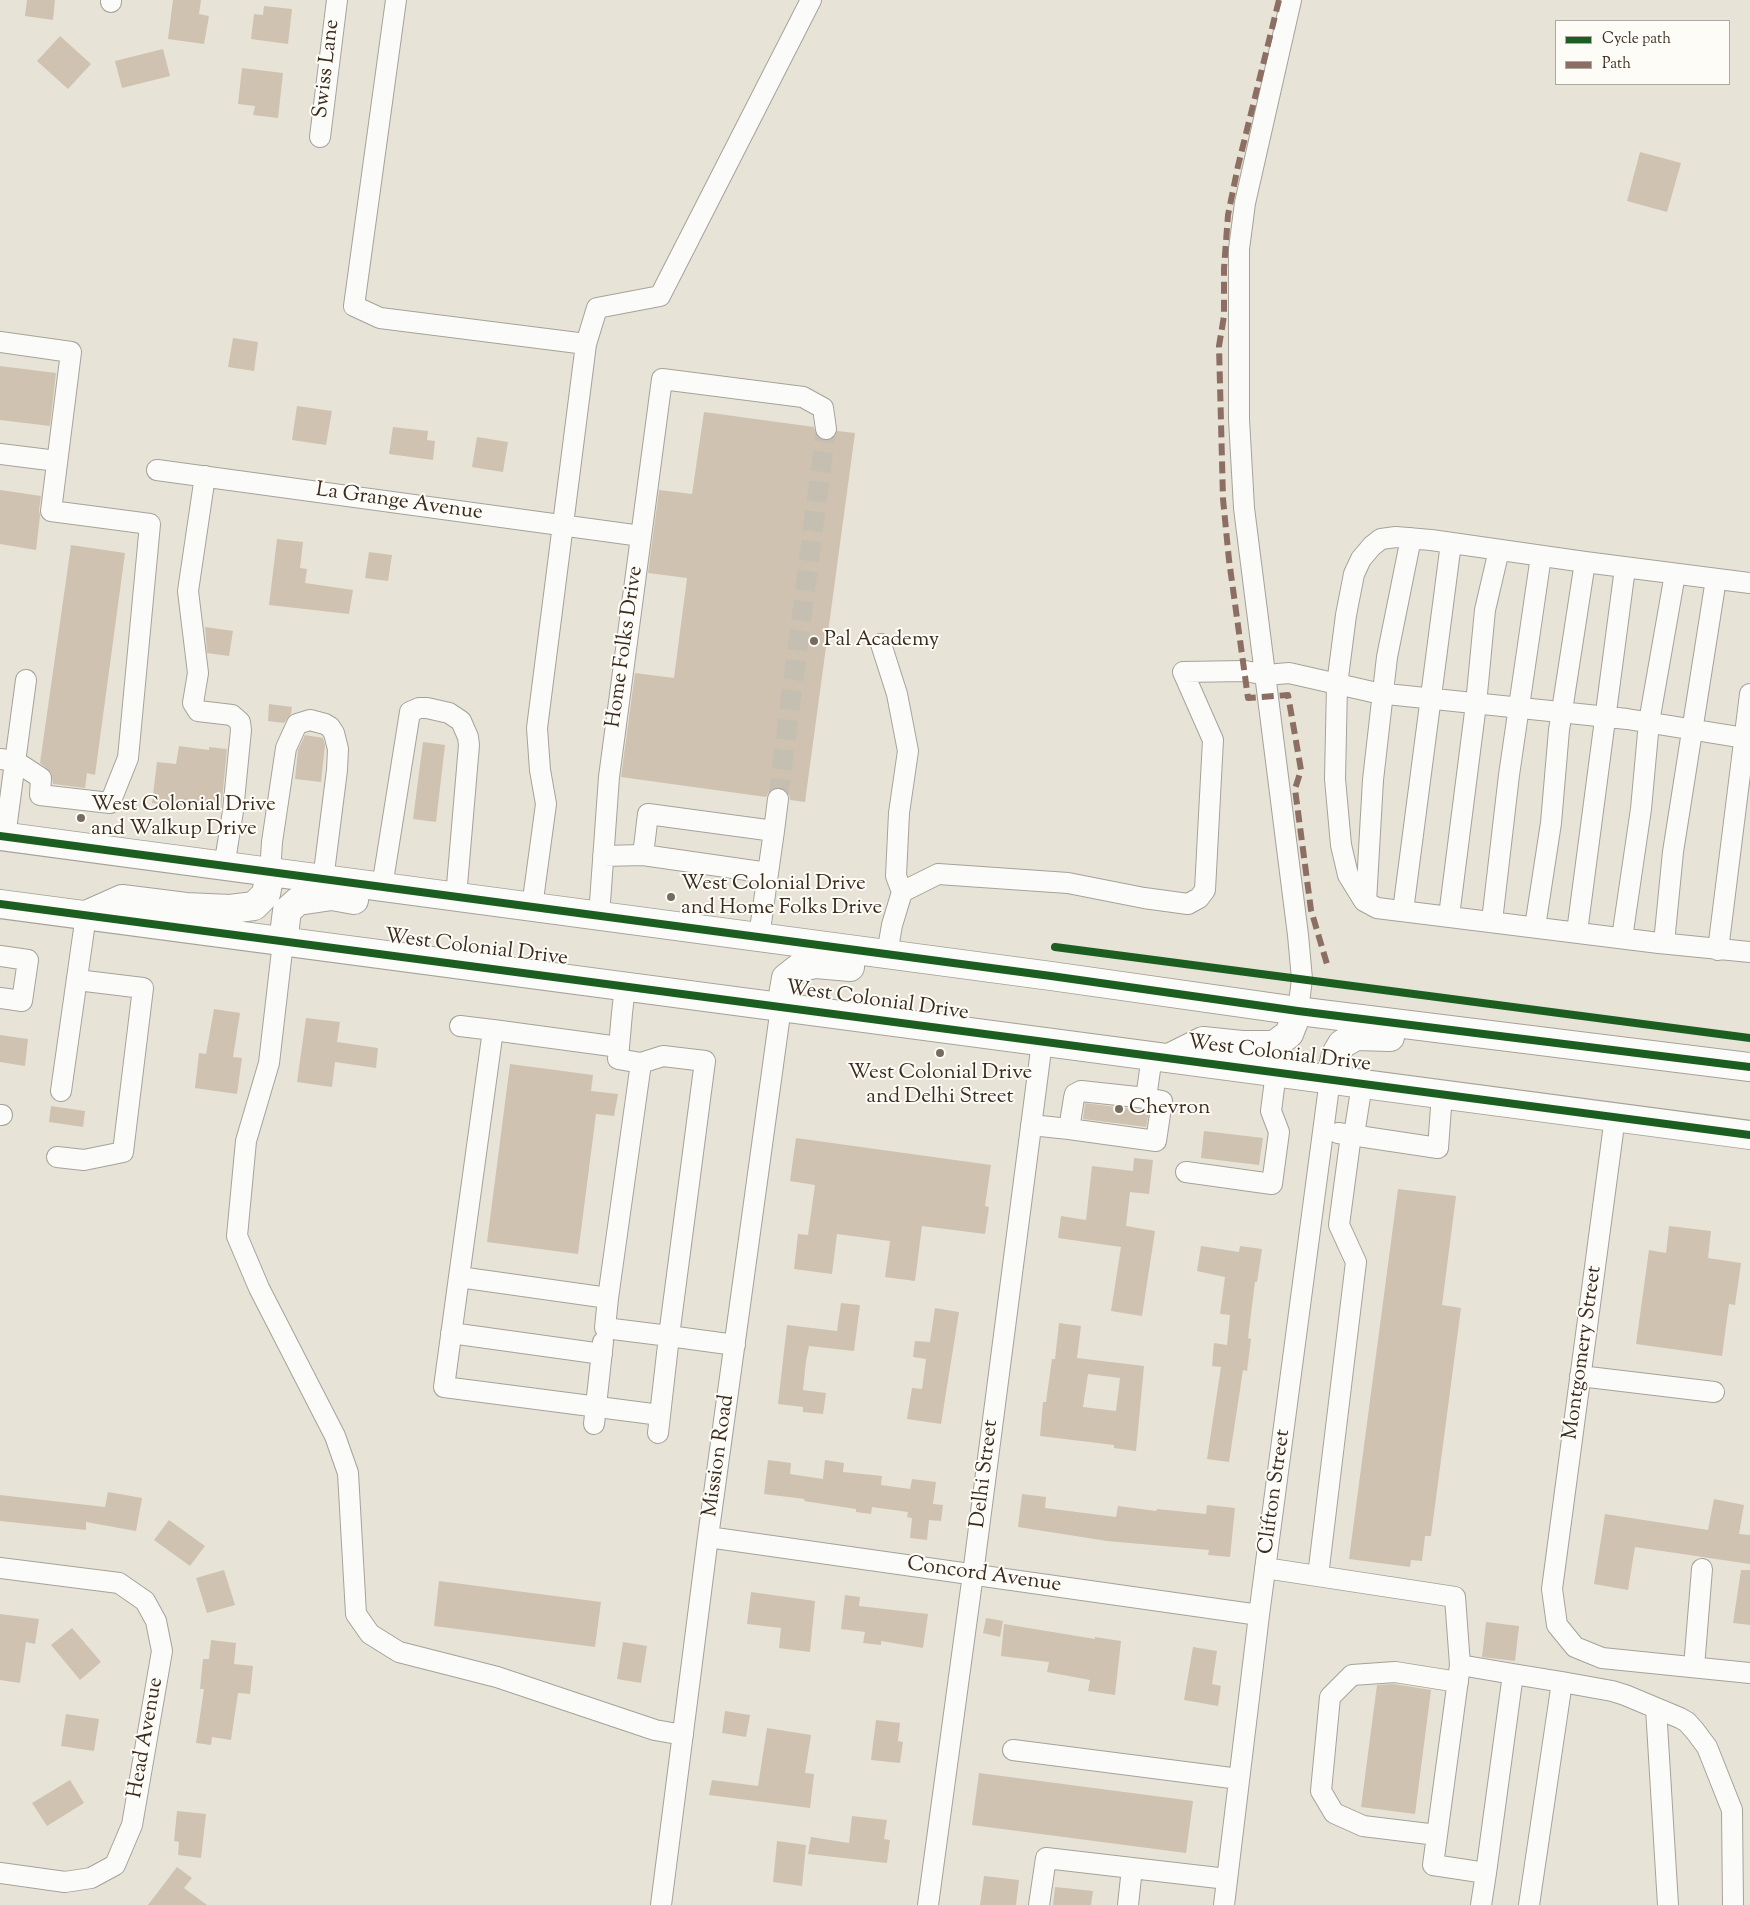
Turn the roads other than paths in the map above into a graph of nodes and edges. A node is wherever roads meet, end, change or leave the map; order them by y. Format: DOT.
graph roads {
  1 [pos="337,0"];
  2 [pos="396,0"];
  3 [pos="812,0"];
  4 [pos="1291,0"];
  5 [pos="320,137"];
  6 [pos="0,342"];
  7 [pos="586,344"];
  8 [pos="826,429"];
  9 [pos="0,454"];
  10 [pos="57,461"];
  11 [pos="157,470"];
  12 [pos="205,476"];
  13 [pos="563,525"];
  14 [pos="641,536"];
  15 [pos="1411,538"];
  16 [pos="1451,543"];
  17 [pos="1498,550"];
  18 [pos="1541,556"];
  19 [pos="1585,562"];
  20 [pos="1625,568"];
  21 [pos="1675,574"];
  22 [pos="1716,579"];
  23 [pos="1750,583"];
  24 [pos="881,644"];
  25 [pos="1266,675"];
  26 [pos="26,680"];
  27 [pos="1337,685"];
  28 [pos="1383,693"];
  29 [pos="1750,694"];
  30 [pos="1431,698"];
  31 [pos="1476,704"];
  32 [pos="1519,708"];
  33 [pos="1562,713"];
  34 [pos="1605,717"];
  35 [pos="1650,722"];
  36 [pos="1692,729"];
  37 [pos="1747,738"];
  38 [pos="8,760"];
  39 [pos="778,799"];
  40 [pos="774,831"];
  41 [pos="3,837"];
  42 [pos="643,855"];
  43 [pos="603,856"];
  44 [pos="224,866"];
  45 [pos="270,873"];
  46 [pos="768,873"];
  47 [pos="323,880"];
  48 [pos="382,887"];
  49 [pos="902,892"];
  50 [pos="449,896"];
  51 [pos="1366,902"];
  52 [pos="0,904"];
  53 [pos="532,907"];
  54 [pos="1403,911"];
  55 [pos="86,915"];
  56 [pos="599,916"];
  57 [pos="1448,916"];
  58 [pos="1492,921"];
  59 [pos="1535,927"];
  60 [pos="1577,932"];
  61 [pos="759,937"];
  62 [pos="1622,938"];
  63 [pos="283,942"];
  64 [pos="1664,943"];
  65 [pos="1718,950"];
  66 [pos="1750,952"];
  67 [pos="887,954"];
  68 [pos="0,956"];
  69 [pos="951,963"];
  70 [pos="76,980"];
  71 [pos="626,987"];
  72 [pos="0,998"];
  73 [pos="781,1007"];
  74 [pos="1298,1011"];
  75 [pos="460,1026"];
  76 [pos="493,1030"];
  77 [pos="1491,1034"];
  78 [pos="1042,1042"];
  79 [pos="620,1047"];
  80 [pos="1161,1057"];
  81 [pos="641,1063"];
  82 [pos="1750,1067"];
  83 [pos="1276,1072"];
  84 [pos="1330,1079"];
  85 [pos="1362,1084"];
  86 [pos="61,1091"];
  87 [pos="1442,1094"];
  88 [pos="1146,1098"];
  89 [pos="1615,1117"];
  90 [pos="1031,1125"];
  91 [pos="1070,1129"];
  92 [pos="1324,1132"];
  93 [pos="1353,1135"];
  94 [pos="1750,1135"];
  95 [pos="57,1157"];
  96 [pos="1186,1172"];
  97 [pos="1310,1228"];
  98 [pos="1342,1233"];
  99 [pos="459,1276"];
  100 [pos="608,1298"];
  101 [pos="605,1328"];
  102 [pos="452,1333"];
  103 [pos="669,1336"];
  104 [pos="735,1345"];
  105 [pos="602,1354"];
  106 [pos="1580,1376"];
  107 [pos="1714,1392"];
  108 [pos="595,1415"];
  109 [pos="708,1537"];
  110 [pos="0,1568"];
  111 [pos="1266,1568"];
  112 [pos="1702,1569"];
  113 [pos="973,1574"];
  114 [pos="1318,1576"];
  115 [pos="1259,1614"];
  116 [pos="1694,1667"];
  117 [pos="1459,1673"];
  118 [pos="1750,1673"];
  119 [pos="1513,1674"];
  120 [pos="1562,1682"];
  121 [pos="1656,1708"];
  122 [pos="683,1735"];
  123 [pos="1013,1750"];
  124 [pos="1239,1779"];
  125 [pos="1437,1835"];
  126 [pos="1132,1868"];
  127 [pos="0,1873"];
  128 [pos="1486,1873"];
  129 [pos="1227,1878"];
  130 [pos="661,1905"];
  131 [pos="928,1905"];
  132 [pos="1039,1905"];
  133 [pos="1128,1905"];
  134 [pos="1224,1905"];
  135 [pos="1481,1905"];
  136 [pos="1529,1905"];
  137 [pos="1668,1905"];
  138 [pos="1733,1905"];
  1 -- 5 [label="street, Swiss Lane"];
  2 -- 7 [label="street"];
  3 -- 7 [label="street"];
  4 -- 25 [label="street"];
  6 -- 10 [label="street"];
  7 -- 13 [label="street"];
  8 -- 14 [label="street, Home Folks Drive"];
  9 -- 10 [label="street"];
  10 -- 38 [label="street"];
  11 -- 12 [label="street, La Grange Avenue"];
  12 -- 13 [label="street, La Grange Avenue"];
  12 -- 44 [label="street"];
  13 -- 14 [label="street, La Grange Avenue"];
  13 -- 53 [label="street"];
  14 -- 43 [label="street, Home Folks Drive"];
  15 -- 16 [label="street"];
  15 -- 27 [label="street"];
  15 -- 28 [label="street"];
  16 -- 17 [label="street"];
  16 -- 30 [label="street"];
  17 -- 18 [label="street"];
  17 -- 31 [label="street"];
  18 -- 19 [label="street"];
  18 -- 32 [label="street"];
  19 -- 20 [label="street"];
  19 -- 33 [label="street"];
  20 -- 21 [label="street"];
  20 -- 34 [label="street"];
  21 -- 22 [label="street"];
  21 -- 35 [label="street"];
  22 -- 23 [label="street"];
  22 -- 36 [label="street"];
  24 -- 49 [label="street"];
  25 -- 27 [label="street"];
  25 -- 49 [label="street"];
  25 -- 74 [label="street"];
  26 -- 38 [label="street"];
  27 -- 28 [label="street"];
  27 -- 51 [label="street"];
  28 -- 30 [label="street"];
  28 -- 51 [label="street"];
  29 -- 37 [label="street"];
  30 -- 31 [label="street"];
  30 -- 54 [label="street"];
  31 -- 32 [label="street"];
  31 -- 57 [label="street"];
  32 -- 33 [label="street"];
  32 -- 58 [label="street"];
  33 -- 34 [label="street"];
  33 -- 59 [label="street"];
  34 -- 35 [label="street"];
  34 -- 60 [label="street"];
  35 -- 36 [label="street"];
  35 -- 62 [label="street"];
  36 -- 37 [label="street"];
  36 -- 64 [label="street"];
  37 -- 65 [label="street"];
  38 -- 41 [label="street"];
  39 -- 40 [label="street"];
  40 -- 42 [label="street"];
  40 -- 46 [label="street"];
  41 -- 44 [label="highway"];
  42 -- 43 [label="street"];
  42 -- 46 [label="street"];
  43 -- 56 [label="street, Home Folks Drive"];
  44 -- 45 [label="highway"];
  45 -- 47 [label="highway"];
  45 -- 47 [label="street"];
  45 -- 55 [label="highway"];
  46 -- 61 [label="street"];
  47 -- 48 [label="highway"];
  48 -- 50 [label="highway"];
  48 -- 50 [label="street"];
  49 -- 67 [label="street"];
  50 -- 53 [label="highway"];
  50 -- 63 [label="highway"];
  51 -- 54 [label="street"];
  52 -- 55 [label="highway, West Colonial Drive"];
  53 -- 56 [label="highway"];
  54 -- 57 [label="street"];
  55 -- 63 [label="highway, West Colonial Drive"];
  55 -- 70 [label="street"];
  56 -- 61 [label="highway"];
  57 -- 58 [label="street"];
  58 -- 59 [label="street"];
  59 -- 60 [label="street"];
  60 -- 62 [label="street"];
  61 -- 67 [label="highway"];
  62 -- 64 [label="street"];
  63 -- 71 [label="highway, West Colonial Drive"];
  63 -- 122 [label="street"];
  64 -- 65 [label="street"];
  65 -- 66 [label="street"];
  67 -- 69 [label="highway"];
  68 -- 72 [label="street"];
  69 -- 73 [label="highway"];
  69 -- 74 [label="highway"];
  70 -- 86 [label="street"];
  70 -- 95 [label="street"];
  71 -- 73 [label="highway, West Colonial Drive"];
  71 -- 79 [label="street"];
  73 -- 78 [label="highway, West Colonial Drive"];
  73 -- 104 [label="street, Mission Road"];
  74 -- 77 [label="highway"];
  74 -- 80 [label="highway"];
  75 -- 76 [label="street"];
  76 -- 79 [label="street"];
  76 -- 99 [label="street"];
  77 -- 82 [label="highway"];
  77 -- 84 [label="highway"];
  78 -- 80 [label="highway, West Colonial Drive"];
  78 -- 90 [label="street, Delhi Street"];
  79 -- 81 [label="street"];
  80 -- 83 [label="highway, West Colonial Drive"];
  80 -- 88 [label="street"];
  81 -- 100 [label="street"];
  81 -- 103 [label="street"];
  83 -- 84 [label="highway, West Colonial Drive"];
  83 -- 96 [label="street"];
  84 -- 85 [label="highway, West Colonial Drive"];
  84 -- 92 [label="street, Clifton Street"];
  85 -- 87 [label="highway, West Colonial Drive"];
  85 -- 93 [label="street"];
  87 -- 89 [label="highway, West Colonial Drive"];
  87 -- 93 [label="street"];
  88 -- 91 [label="street"];
  88 -- 91 [label="street"];
  89 -- 94 [label="highway, West Colonial Drive"];
  89 -- 106 [label="street, Montgomery Street"];
  90 -- 91 [label="street"];
  90 -- 113 [label="street, Delhi Street"];
  92 -- 93 [label="street"];
  92 -- 97 [label="street, Clifton Street"];
  93 -- 98 [label="street"];
  97 -- 98 [label="street"];
  97 -- 111 [label="street, Clifton Street"];
  98 -- 114 [label="street"];
  99 -- 100 [label="street"];
  99 -- 102 [label="street"];
  100 -- 101 [label="street"];
  101 -- 103 [label="street"];
  101 -- 105 [label="street"];
  102 -- 105 [label="street"];
  102 -- 108 [label="street"];
  103 -- 104 [label="street"];
  103 -- 108 [label="street"];
  104 -- 109 [label="street, Mission Road"];
  105 -- 108 [label="street"];
  106 -- 107 [label="street"];
  106 -- 116 [label="street, Montgomery Street"];
  109 -- 113 [label="street, Concord Avenue"];
  109 -- 122 [label="street, Mission Road"];
  110 -- 127 [label="street, Head Avenue"];
  111 -- 114 [label="street"];
  111 -- 115 [label="street, Clifton Street"];
  112 -- 116 [label="street"];
  113 -- 115 [label="street, Concord Avenue"];
  113 -- 131 [label="street, Delhi Street"];
  114 -- 117 [label="street"];
  115 -- 124 [label="street, Clifton Street"];
  116 -- 118 [label="street"];
  117 -- 119 [label="street"];
  117 -- 125 [label="street"];
  117 -- 125 [label="street"];
  119 -- 120 [label="street"];
  119 -- 128 [label="street"];
  120 -- 121 [label="street"];
  120 -- 136 [label="street"];
  121 -- 137 [label="street"];
  121 -- 138 [label="street"];
  122 -- 130 [label="street, Mission Road"];
  123 -- 124 [label="street"];
  124 -- 129 [label="street, Clifton Street"];
  125 -- 128 [label="street"];
  126 -- 129 [label="street"];
  126 -- 132 [label="street"];
  126 -- 133 [label="street"];
  128 -- 135 [label="street"];
  129 -- 134 [label="street, Clifton Street"];
}
